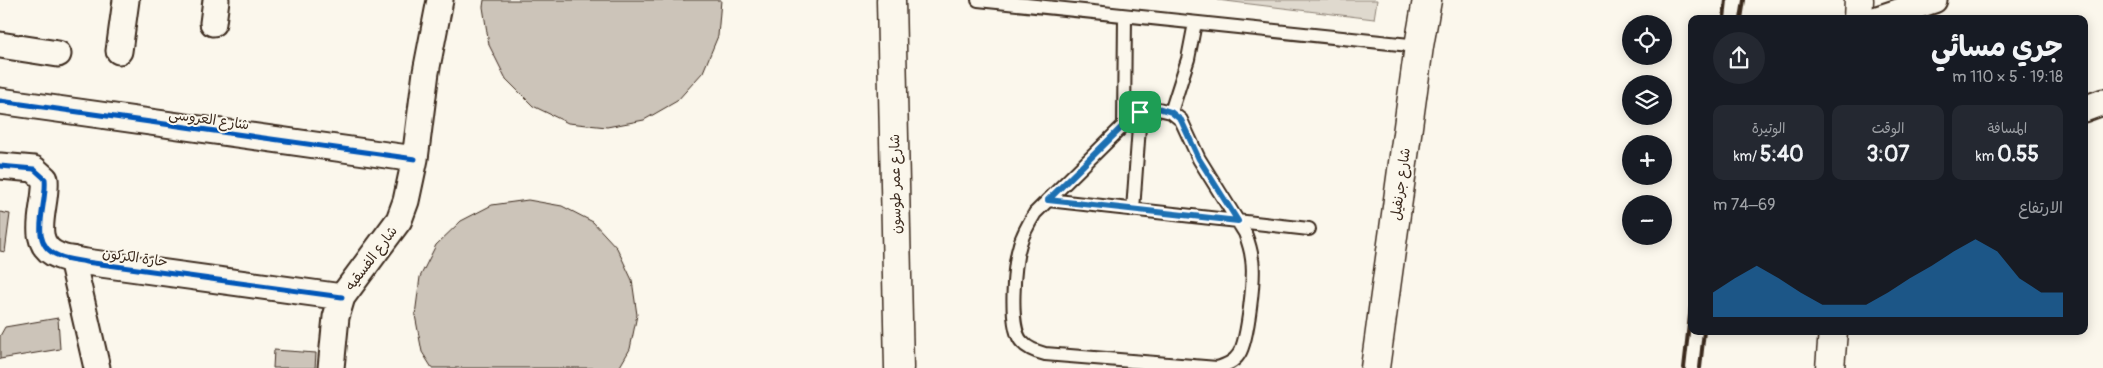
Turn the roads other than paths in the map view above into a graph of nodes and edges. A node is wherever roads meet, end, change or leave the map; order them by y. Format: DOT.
graph roads {
  1 [pos="126,0"];
  2 [pos="440,0"];
  3 [pos="891,0"];
  4 [pos="978,0"];
  5 [pos="1427,0"];
  6 [pos="1859,0"];
  7 [pos="1934,0"];
  8 [pos="1858,15"];
  9 [pos="1889,15"];
  10 [pos="1124,16"];
  11 [pos="1195,23"];
  12 [pos="0,46"];
  13 [pos="1419,46"];
  14 [pos="119,50"];
  15 [pos="58,54"];
  16 [pos="0,101"];
  17 [pos="2103,102"];
  18 [pos="2088,107"];
  19 [pos="1140,112"];
  20 [pos="1171,112"];
  21 [pos="1124,125"];
  22 [pos="414,159"];
  23 [pos="0,166"];
  24 [pos="1048,200"];
  25 [pos="1133,210"];
  26 [pos="1238,221"];
  27 [pos="1308,229"];
  28 [pos="72,259"];
  29 [pos="342,297"];
  30 [pos="1833,335"];
  31 [pos="97,368"];
  32 [pos="331,368"];
  33 [pos="899,368"];
  34 [pos="1375,368"];
  35 [pos="1830,368"];
  1 -- 14 [label="street"];
  2 -- 22 [label="street, شارع الفسقيه"];
  3 -- 33 [label="main road, شارع عمر طوسون"];
  4 -- 10 [label="lane"];
  5 -- 13 [label="main road, شارع جرنفيل"];
  6 -- 8 [label="main road"];
  7 -- 9 [label="street"];
  10 -- 11 [label="lane"];
  10 -- 21 [label="lane"];
  11 -- 13 [label="lane"];
  11 -- 20 [label="lane"];
  12 -- 15 [label="street"];
  13 -- 34 [label="main road, شارع جرنفيل"];
  16 -- 22 [label="street, شارع العروسى"];
  17 -- 18 [label="street"];
  19 -- 20 [label="lane"];
  19 -- 21 [label="lane"];
  19 -- 25 [label="lane"];
  20 -- 26 [label="lane"];
  21 -- 24 [label="lane"];
  22 -- 29 [label="street, شارع الفسقيه"];
  23 -- 28 [label="street, حارة الكركون"];
  24 -- 25 [label="lane"];
  24 -- 26 [label="lane"];
  25 -- 26 [label="lane"];
  26 -- 27 [label="lane"];
  28 -- 29 [label="street, حارة الكركون"];
  28 -- 31 [label="street"];
  29 -- 32 [label="street, شارع الفسقيه"];
  30 -- 35 [label="main road"];
}
